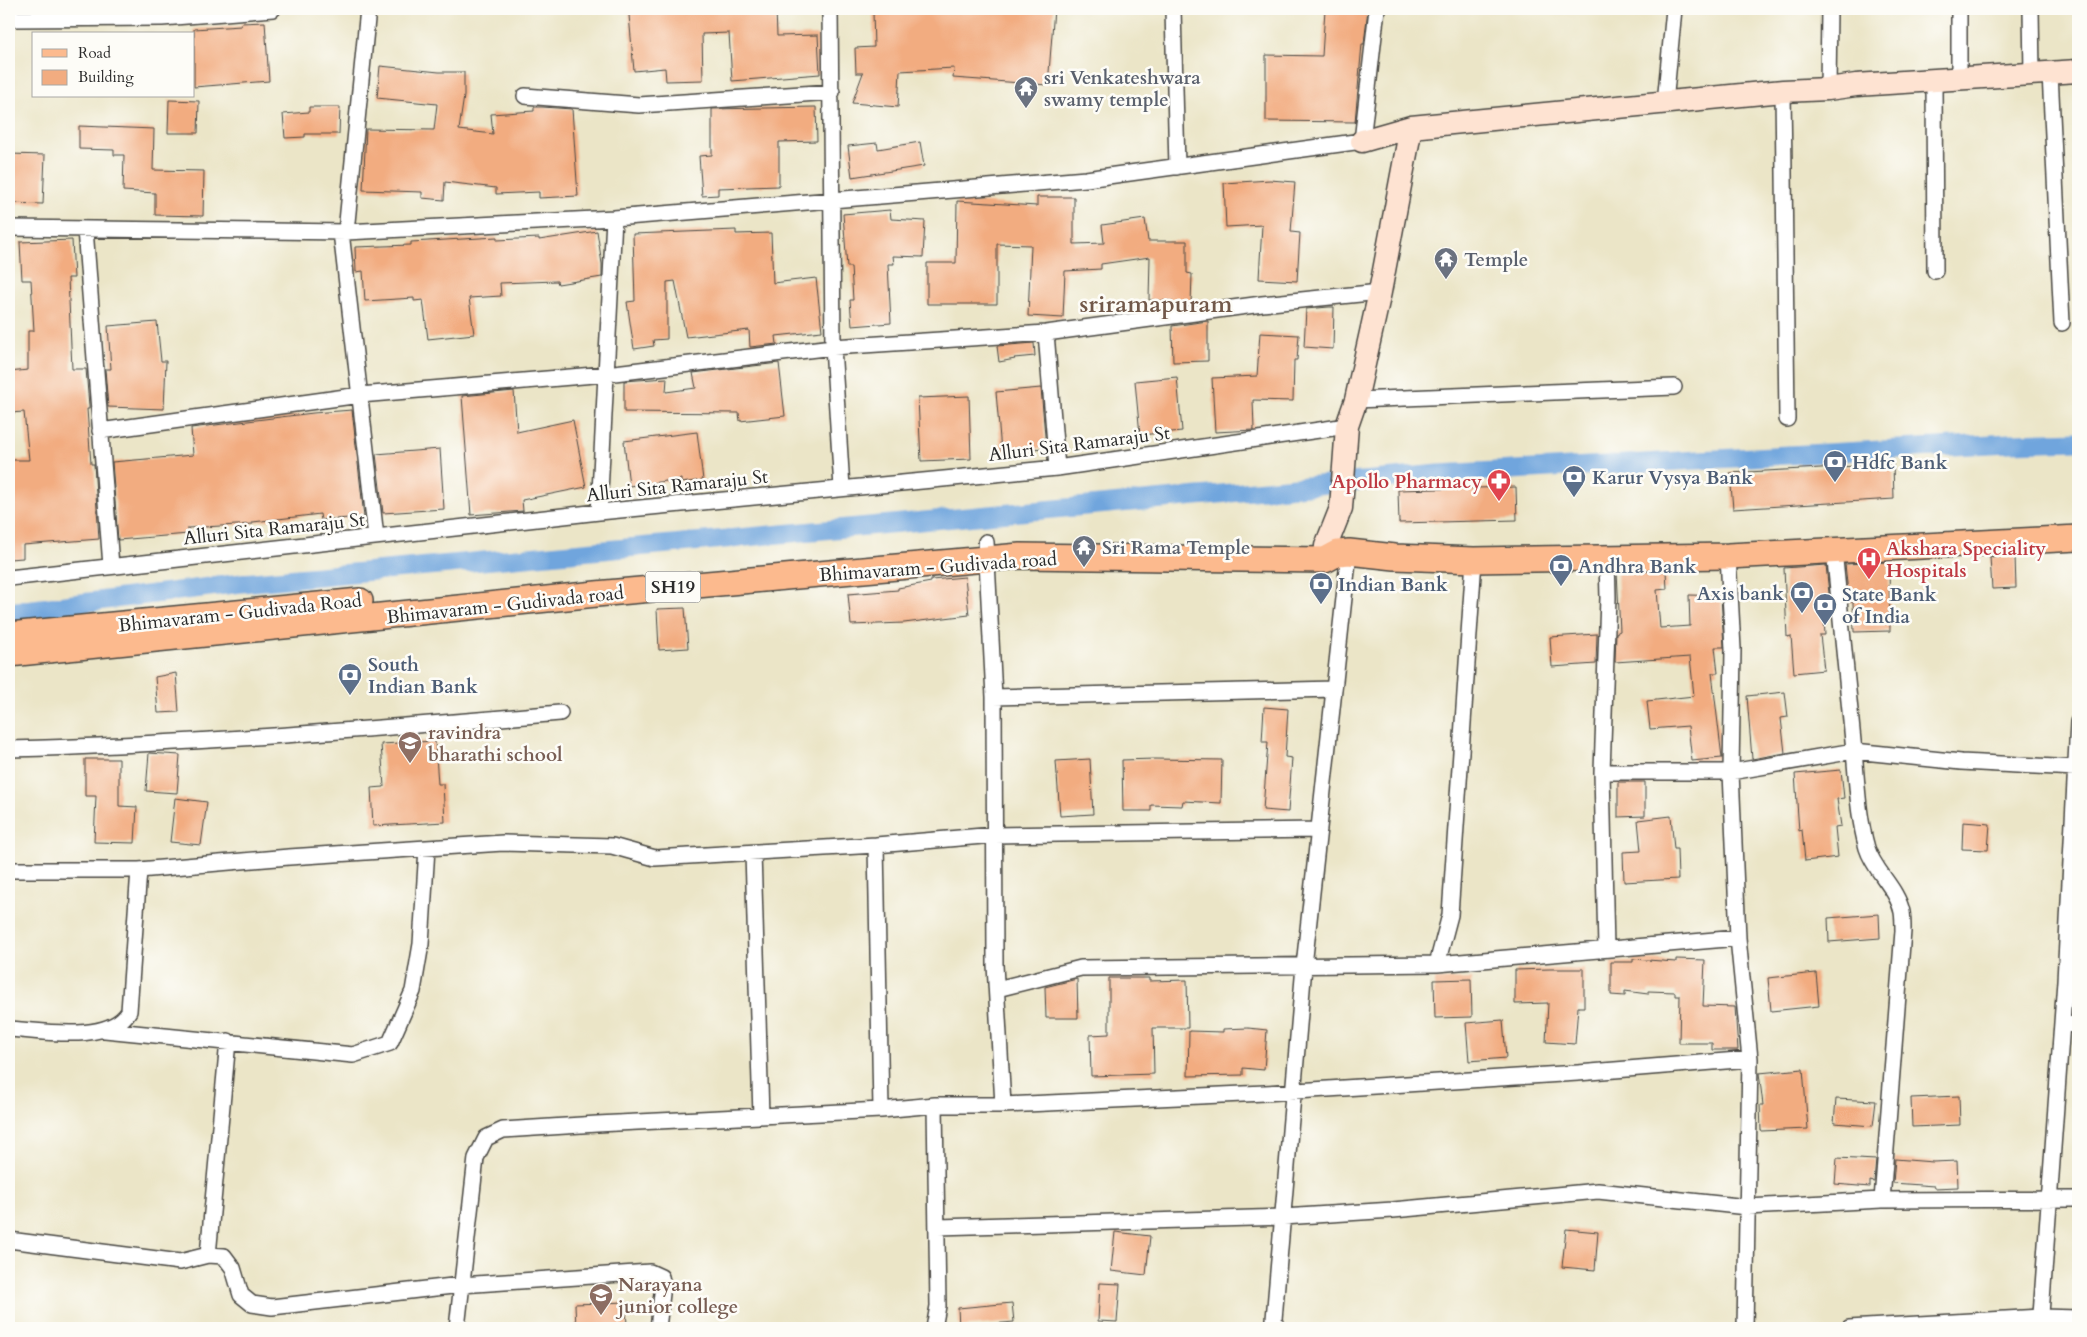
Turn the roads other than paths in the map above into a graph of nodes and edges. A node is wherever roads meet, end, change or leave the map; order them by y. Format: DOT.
graph roads {
  1 [pos="272,9"];
  2 [pos="368,9"];
  3 [pos="830,9"];
  4 [pos="1173,9"];
  5 [pos="1377,9"];
  6 [pos="1674,9"];
  7 [pos="1829,9"];
  8 [pos="1959,9"];
  9 [pos="2031,9"];
  10 [pos="85,14"];
  11 [pos="9,19"];
  12 [pos="2078,71"];
  13 [pos="2041,74"];
  14 [pos="1959,79"];
  15 [pos="1934,80"];
  16 [pos="1828,89"];
  17 [pos="1784,91"];
  18 [pos="832,92"];
  19 [pos="525,96"];
  20 [pos="1665,103"];
  21 [pos="1428,126"];
  22 [pos="1362,141"];
  23 [pos="1177,167"];
  24 [pos="832,200"];
  25 [pos="614,218"];
  26 [pos="9,228"];
  27 [pos="85,229"];
  28 [pos="344,232"];
  29 [pos="1935,271"];
  30 [pos="1380,292"];
  31 [pos="2062,323"];
  32 [pos="1046,333"];
  33 [pos="833,348"];
  34 [pos="606,374"];
  35 [pos="1674,387"];
  36 [pos="360,395"];
  37 [pos="1356,400"];
  38 [pos="1787,419"];
  39 [pos="100,431"];
  40 [pos="1346,436"];
  41 [pos="1057,468"];
  42 [pos="842,488"];
  43 [pos="599,512"];
  44 [pos="376,537"];
  45 [pos="2078,538"];
  46 [pos="986,550"];
  47 [pos="1834,550"];
  48 [pos="1334,552"];
  49 [pos="1728,556"];
  50 [pos="1607,558"];
  51 [pos="1474,560"];
  52 [pos="111,566"];
  53 [pos="9,578"];
  54 [pos="501,595"];
  55 [pos="9,635"];
  56 [pos="9,654"];
  57 [pos="1334,689"];
  58 [pos="994,697"];
  59 [pos="560,713"];
  60 [pos="2078,722"];
  61 [pos="9,748"];
  62 [pos="1854,752"];
  63 [pos="2076,768"];
  64 [pos="1602,772"];
  65 [pos="1731,772"];
  66 [pos="2076,796"];
  67 [pos="1319,830"];
  68 [pos="995,835"];
  69 [pos="876,845"];
  70 [pos="427,848"];
  71 [pos="753,853"];
  72 [pos="9,870"];
  73 [pos="139,870"];
  74 [pos="1738,938"];
  75 [pos="1606,949"];
  76 [pos="1437,964"];
  77 [pos="1304,966"];
  78 [pos="997,990"];
  79 [pos="2062,1024"];
  80 [pos="2078,1025"];
  81 [pos="9,1029"];
  82 [pos="105,1030"];
  83 [pos="228,1041"];
  84 [pos="1750,1059"];
  85 [pos="1293,1091"];
  86 [pos="936,1105"];
  87 [pos="1003,1105"];
  88 [pos="881,1110"];
  89 [pos="761,1116"];
  90 [pos="2050,1199"];
  91 [pos="2078,1199"];
  92 [pos="1882,1200"];
  93 [pos="1748,1207"];
  94 [pos="1282,1217"];
  95 [pos="938,1227"];
  96 [pos="9,1240"];
  97 [pos="208,1255"];
  98 [pos="461,1285"];
  99 [pos="2078,1318"];
  100 [pos="2040,1323"];
  101 [pos="1275,1325"];
  102 [pos="457,1328"];
  103 [pos="658,1328"];
  104 [pos="934,1328"];
  105 [pos="1746,1328"];
  106 [pos="1849,1328"];
  1 -- 10 [label="street"];
  2 -- 28 [label="street"];
  3 -- 18 [label="street"];
  4 -- 23 [label="street"];
  5 -- 22 [label="street"];
  6 -- 20 [label="street"];
  7 -- 16 [label="street"];
  8 -- 14 [label="street"];
  9 -- 13 [label="street"];
  10 -- 11 [label="street"];
  12 -- 13 [label="main road"];
  13 -- 14 [label="main road"];
  13 -- 31 [label="street"];
  14 -- 15 [label="main road"];
  15 -- 16 [label="main road"];
  15 -- 29 [label="street"];
  16 -- 17 [label="main road"];
  17 -- 20 [label="main road"];
  17 -- 38 [label="street"];
  18 -- 19 [label="street"];
  18 -- 24 [label="street"];
  20 -- 21 [label="main road"];
  21 -- 22 [label="main road"];
  21 -- 30 [label="main road"];
  22 -- 23 [label="street"];
  23 -- 24 [label="street"];
  24 -- 25 [label="street"];
  24 -- 33 [label="street"];
  25 -- 28 [label="street"];
  25 -- 34 [label="street"];
  26 -- 27 [label="street"];
  27 -- 28 [label="street"];
  27 -- 39 [label="street"];
  28 -- 36 [label="street"];
  30 -- 32 [label="street"];
  30 -- 37 [label="main road"];
  32 -- 33 [label="street"];
  32 -- 41 [label="street"];
  33 -- 34 [label="street"];
  33 -- 42 [label="street"];
  34 -- 36 [label="street"];
  34 -- 43 [label="street"];
  35 -- 37 [label="street"];
  36 -- 39 [label="street"];
  36 -- 44 [label="street"];
  37 -- 40 [label="main road"];
  39 -- 52 [label="street"];
  40 -- 41 [label="street, Alluri Sita Ramaraju St"];
  40 -- 48 [label="main road"];
  41 -- 42 [label="street, Alluri Sita Ramaraju St"];
  42 -- 43 [label="street, Alluri Sita Ramaraju St"];
  43 -- 44 [label="street, Alluri Sita Ramaraju St"];
  44 -- 52 [label="street, Alluri Sita Ramaraju St"];
  45 -- 47 [label="main road, Bhimavaram - Gudivada road / SH19"];
  46 -- 48 [label="main road, Bhimavaram - Gudivada road / SH19"];
  46 -- 54 [label="main road, Bhimavaram - Gudivada road / SH19"];
  46 -- 58 [label="street"];
  47 -- 49 [label="main road, Bhimavaram - Gudivada road / SH19"];
  47 -- 62 [label="street"];
  48 -- 51 [label="main road, Bhimavaram - Gudivada road / SH19"];
  48 -- 57 [label="street"];
  49 -- 50 [label="main road, Bhimavaram - Gudivada road / SH19"];
  49 -- 65 [label="street"];
  50 -- 51 [label="main road, Bhimavaram - Gudivada road / SH19"];
  50 -- 64 [label="street"];
  51 -- 76 [label="street"];
  52 -- 53 [label="street, Alluri Sita Ramaraju St"];
  54 -- 55 [label="main road, Bhimavaram - Gudivada Road / SH19"];
  54 -- 56 [label="main road, Bhimavaram - Gudivada road / SH19"];
  57 -- 58 [label="street"];
  57 -- 67 [label="street"];
  58 -- 68 [label="street"];
  59 -- 61 [label="street"];
  60 -- 63 [label="street"];
  62 -- 63 [label="street"];
  62 -- 65 [label="street"];
  62 -- 92 [label="street"];
  63 -- 66 [label="street"];
  64 -- 65 [label="street"];
  64 -- 75 [label="street"];
  65 -- 74 [label="street"];
  66 -- 79 [label="street"];
  67 -- 68 [label="street"];
  67 -- 77 [label="street"];
  68 -- 69 [label="street"];
  68 -- 78 [label="street"];
  69 -- 71 [label="street"];
  69 -- 88 [label="street"];
  70 -- 71 [label="street"];
  70 -- 73 [label="street"];
  70 -- 83 [label="street"];
  71 -- 89 [label="street"];
  72 -- 73 [label="street"];
  73 -- 82 [label="street"];
  74 -- 75 [label="street"];
  74 -- 84 [label="street"];
  75 -- 76 [label="street"];
  76 -- 77 [label="street"];
  77 -- 78 [label="street"];
  77 -- 85 [label="street"];
  78 -- 87 [label="street"];
  79 -- 80 [label="street"];
  79 -- 90 [label="street"];
  81 -- 82 [label="street"];
  82 -- 83 [label="street"];
  83 -- 97 [label="street"];
  84 -- 85 [label="street"];
  84 -- 93 [label="street"];
  85 -- 87 [label="street"];
  85 -- 94 [label="street"];
  86 -- 87 [label="street"];
  86 -- 88 [label="street"];
  86 -- 95 [label="street"];
  88 -- 89 [label="street"];
  89 -- 98 [label="street"];
  90 -- 91 [label="street"];
  90 -- 92 [label="street"];
  90 -- 100 [label="street"];
  92 -- 93 [label="street"];
  93 -- 94 [label="street"];
  93 -- 105 [label="street"];
  94 -- 95 [label="street"];
  94 -- 101 [label="street"];
  95 -- 104 [label="street"];
  96 -- 97 [label="street"];
  97 -- 98 [label="street"];
  98 -- 102 [label="street"];
  98 -- 103 [label="street"];
  99 -- 100 [label="street"];
  100 -- 106 [label="street"];
}
